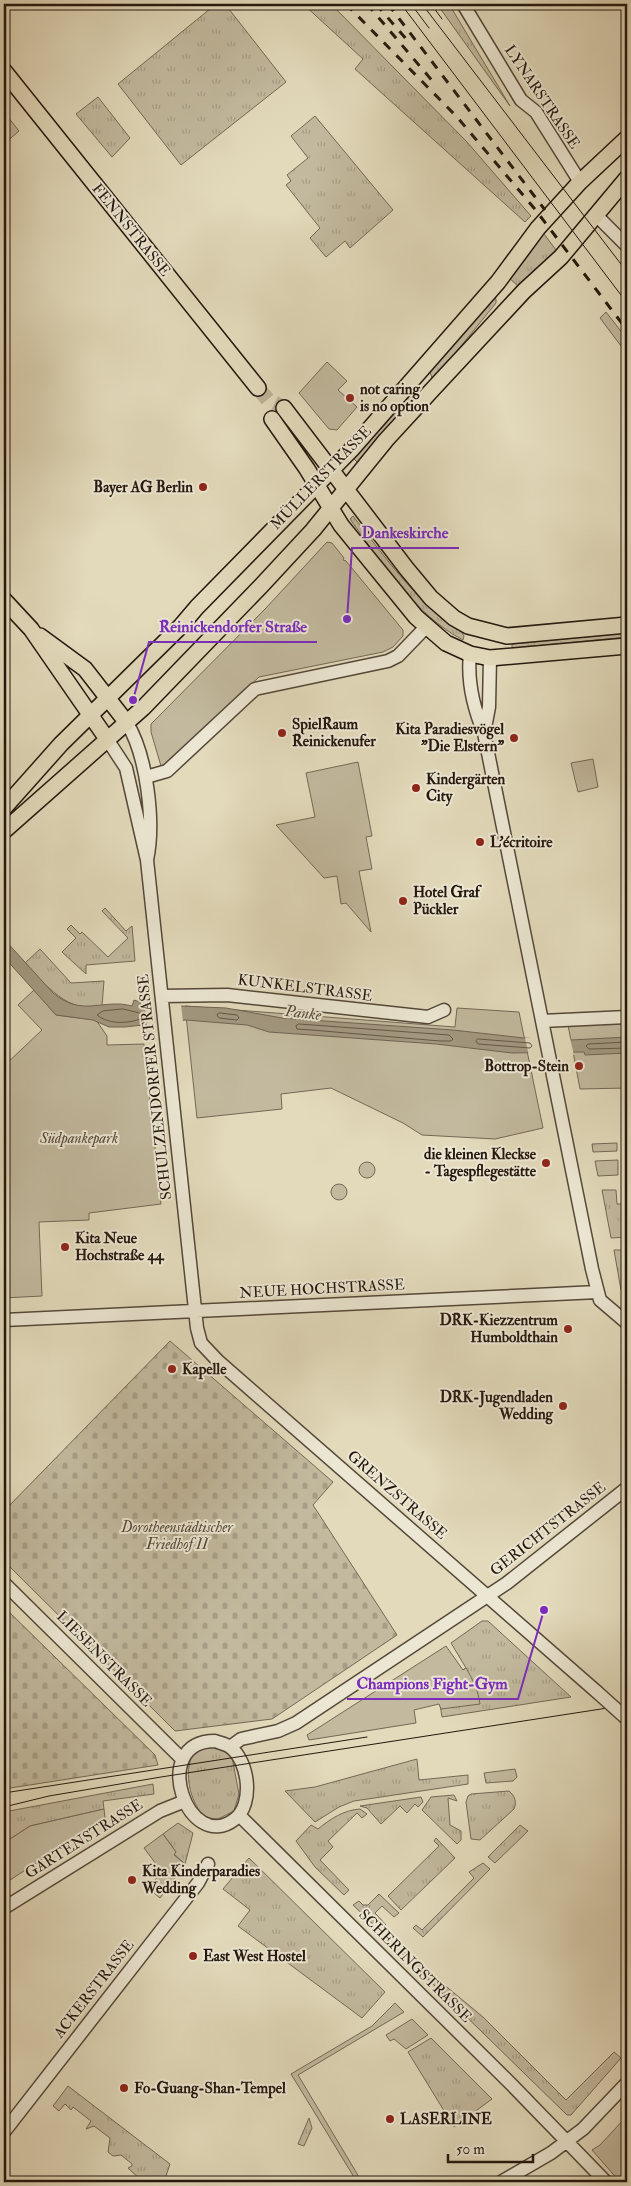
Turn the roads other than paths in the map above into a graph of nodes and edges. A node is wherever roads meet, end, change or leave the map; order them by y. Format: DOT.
graph roads {
  1 [pos="463,4"];
  2 [pos="4,71"];
  3 [pos="627,138"];
  4 [pos="627,178"];
  5 [pos="580,182"];
  6 [pos="597,216"];
  7 [pos="627,246"];
  8 [pos="498,282"];
  9 [pos="518,298"];
  10 [pos="416,376"];
  11 [pos="258,388"];
  12 [pos="432,390"];
  13 [pos="284,408"];
  14 [pos="272,419"];
  15 [pos="332,468"];
  16 [pos="317,484"];
  17 [pos="346,489"];
  18 [pos="331,508"];
  19 [pos="4,600"];
  20 [pos="627,625"];
  21 [pos="426,627"];
  22 [pos="31,629"];
  23 [pos="486,632"];
  24 [pos="627,646"];
  25 [pos="470,654"];
  26 [pos="490,658"];
  27 [pos="108,698"];
  28 [pos="91,715"];
  29 [pos="126,724"];
  30 [pos="484,733"];
  31 [pos="107,739"];
  32 [pos="146,778"];
  33 [pos="4,808"];
  34 [pos="4,832"];
  35 [pos="148,860"];
  36 [pos="162,1000"];
  37 [pos="444,1010"];
  38 [pos="627,1016"];
  39 [pos="542,1021"];
  40 [pos="598,1292"];
  41 [pos="196,1311"];
  42 [pos="4,1320"];
  43 [pos="627,1323"];
  44 [pos="627,1488"];
  45 [pos="4,1583"];
  46 [pos="488,1596"];
  47 [pos="627,1719"];
  48 [pos="230,1747"];
  49 [pos="182,1759"];
  50 [pos="184,1802"];
  51 [pos="240,1816"];
  52 [pos="208,1864"];
  53 [pos="4,1908"];
  54 [pos="627,2083"];
  55 [pos="4,2132"];
  56 [pos="567,2141"];
  57 [pos="501,2182"];
  58 [pos="606,2182"];
  1 -- 5 [label="street, LYNARSTRASSE"];
  2 -- 11 [label="main road, FENNSTRASSE"];
  3 -- 5 [label="main road, MÜLLERSTRASSE"];
  4 -- 6 [label="main road, MÜLLERSTRASSE"];
  5 -- 8 [label="main road, MÜLLERSTRASSE"];
  6 -- 7 [label="street"];
  6 -- 9 [label="main road, MÜLLERSTRASSE"];
  8 -- 9 [label="main road"];
  8 -- 10 [label="main road, MÜLLERSTRASSE"];
  9 -- 12 [label="main road, MÜLLERSTRASSE"];
  10 -- 12 [label="main road"];
  10 -- 15 [label="main road, MÜLLERSTRASSE"];
  12 -- 17 [label="main road, MÜLLERSTRASSE"];
  13 -- 15 [label="main road"];
  14 -- 16 [label="main road"];
  15 -- 16 [label="main road, MÜLLERSTRASSE"];
  15 -- 17 [label="main road"];
  16 -- 18 [label="main road"];
  16 -- 27 [label="main road, MÜLLERSTRASSE"];
  17 -- 18 [label="main road, MÜLLERSTRASSE"];
  17 -- 23 [label="main road"];
  18 -- 21 [label="main road"];
  18 -- 29 [label="main road, MÜLLERSTRASSE"];
  19 -- 22 [label="main road"];
  20 -- 23 [label="main road"];
  21 -- 25 [label="main road"];
  21 -- 32 [label="street"];
  22 -- 27 [label="main road"];
  22 -- 28 [label="main road"];
  23 -- 25 [label="main road"];
  23 -- 26 [label="main road"];
  24 -- 26 [label="main road"];
  25 -- 26 [label="main road"];
  25 -- 30 [label="street"];
  26 -- 30 [label="street"];
  27 -- 28 [label="main road, MÜLLERSTRASSE"];
  27 -- 29 [label="main road"];
  28 -- 31 [label="main road"];
  28 -- 33 [label="main road, MÜLLERSTRASSE"];
  29 -- 31 [label="main road, MÜLLERSTRASSE"];
  29 -- 32 [label="street, SCHULZENDORFER STRASSE"];
  30 -- 39 [label="street"];
  31 -- 34 [label="main road, MÜLLERSTRASSE"];
  31 -- 35 [label="street, SCHULZENDORFER STRASSE"];
  32 -- 35 [label="street, SCHULZENDORFER STRASSE"];
  35 -- 36 [label="street, SCHULZENDORFER STRASSE"];
  36 -- 37 [label="street, KUNKELSTRASSE"];
  36 -- 41 [label="street, SCHULZENDORFER STRASSE"];
  38 -- 39 [label="street"];
  39 -- 40 [label="street"];
  40 -- 41 [label="street, NEUE HOCHSTRASSE"];
  40 -- 43 [label="street"];
  41 -- 42 [label="street, NEUE HOCHSTRASSE"];
  41 -- 46 [label="street, GRENZSTRASSE"];
  44 -- 46 [label="street, GERICHTSTRASSE"];
  45 -- 49 [label="street, LIESENSTRASSE"];
  46 -- 47 [label="street, GRENZSTRASSE, bridge"];
  46 -- 48 [label="street"];
  48 -- 49 [label="street"];
  48 -- 51 [label="street"];
  49 -- 50 [label="street"];
  50 -- 51 [label="street"];
  50 -- 53 [label="street, GARTENSTRASSE"];
  51 -- 56 [label="street, SCHERINGSTRASSE"];
  52 -- 55 [label="street, ACKERSTRASSE"];
  54 -- 56 [label="street"];
  56 -- 57 [label="street"];
  56 -- 58 [label="street, SCHERINGSTRASSE"];
}
